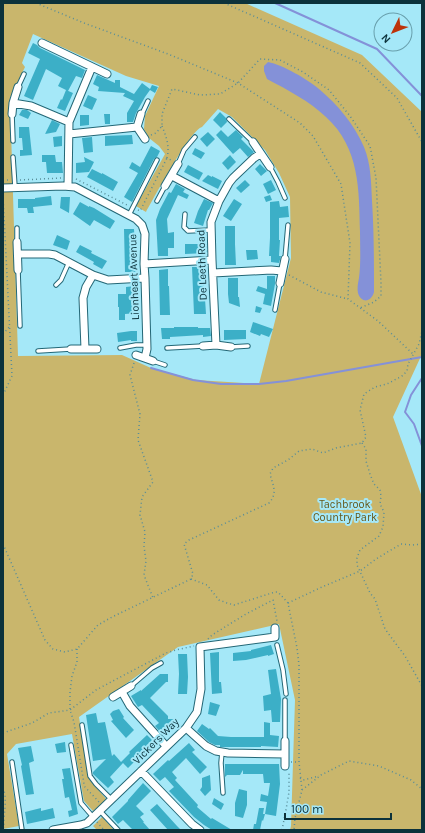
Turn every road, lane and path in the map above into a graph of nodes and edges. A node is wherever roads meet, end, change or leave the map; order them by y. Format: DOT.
graph roads {
  1 [pos="224,3"];
  2 [pos="42,43"];
  3 [pos="92,67"];
  4 [pos="24,74"];
  5 [pos="107,74"];
  6 [pos="18,87"];
  7 [pos="148,101"];
  8 [pos="13,103"];
  9 [pos="12,114"];
  10 [pos="141,114"];
  11 [pos="229,119"];
  12 [pos="69,122"];
  13 [pos="162,126"];
  14 [pos="137,128"];
  15 [pos="69,134"];
  16 [pos="195,136"];
  17 [pos="145,139"];
  18 [pos="13,141"];
  19 [pos="253,142"];
  20 [pos="422,142"];
  21 [pos="260,154"];
  22 [pos="13,157"];
  23 [pos="167,158"];
  24 [pos="158,160"];
  25 [pos="178,164"];
  26 [pos="270,167"];
  27 [pos="172,176"];
  28 [pos="69,177"];
  29 [pos="3,180"];
  30 [pos="15,183"];
  31 [pos="68,186"];
  32 [pos="165,186"];
  33 [pos="3,188"];
  34 [pos="3,196"];
  35 [pos="285,198"];
  36 [pos="157,201"];
  37 [pos="219,201"];
  38 [pos="132,207"];
  39 [pos="185,214"];
  40 [pos="128,215"];
  41 [pos="288,225"];
  42 [pos="17,228"];
  43 [pos="211,230"];
  44 [pos="17,242"];
  45 [pos="18,254"];
  46 [pos="286,259"];
  47 [pos="212,260"];
  48 [pos="69,262"];
  49 [pos="144,264"];
  50 [pos="18,270"];
  51 [pos="282,271"];
  52 [pos="213,273"];
  53 [pos="93,275"];
  54 [pos="145,278"];
  55 [pos="280,283"];
  56 [pos="56,285"];
  57 [pos="348,299"];
  58 [pos="360,308"];
  59 [pos="275,310"];
  60 [pos="10,326"];
  61 [pos="20,326"];
  62 [pos="422,331"];
  63 [pos="3,334"];
  64 [pos="147,345"];
  65 [pos="216,345"];
  66 [pos="202,346"];
  67 [pos="248,346"];
  68 [pos="231,347"];
  69 [pos="120,348"];
  70 [pos="168,348"];
  71 [pos="71,349"];
  72 [pos="85,349"];
  73 [pos="97,349"];
  74 [pos="38,351"];
  75 [pos="145,358"];
  76 [pos="135,359"];
  77 [pos="153,361"];
  78 [pos="164,365"];
  79 [pos="3,395"];
  80 [pos="362,443"];
  81 [pos="3,544"];
  82 [pos="422,544"];
  83 [pos="360,572"];
  84 [pos="152,598"];
  85 [pos="288,603"];
  86 [pos="276,625"];
  87 [pos="208,639"];
  88 [pos="276,641"];
  89 [pos="196,645"];
  90 [pos="77,649"];
  91 [pos="161,663"];
  92 [pos="131,686"];
  93 [pos="422,686"];
  94 [pos="122,692"];
  95 [pos="286,694"];
  96 [pos="113,697"];
  97 [pos="285,700"];
  98 [pos="70,710"];
  99 [pos="82,725"];
  100 [pos="186,728"];
  101 [pos="3,733"];
  102 [pos="285,741"];
  103 [pos="71,745"];
  104 [pos="166,746"];
  105 [pos="222,752"];
  106 [pos="285,754"];
  107 [pos="12,762"];
  108 [pos="299,762"];
  109 [pos="288,765"];
  110 [pos="141,771"];
  111 [pos="321,775"];
  112 [pos="300,778"];
  113 [pos="3,788"];
  114 [pos="422,789"];
  115 [pos="302,790"];
  116 [pos="223,794"];
  117 [pos="112,800"];
  118 [pos="100,811"];
  119 [pos="93,818"];
  120 [pos="89,826"];
  121 [pos="4,828"];
  122 [pos="22,830"];
  123 [pos="53,830"];
  124 [pos="104,830"];
  125 [pos="118,830"];
  126 [pos="200,830"];
  127 [pos="282,830"];
  1 -- 20 [label="path"];
  2 -- 3 [label="street"];
  3 -- 5 [label="street"];
  3 -- 12 [label="street"];
  4 -- 6 [label="lane"];
  6 -- 8 [label="street"];
  7 -- 10 [label="lane"];
  8 -- 9 [label="street"];
  8 -- 12 [label="street"];
  9 -- 18 [label="lane"];
  10 -- 14 [label="street"];
  11 -- 19 [label="lane"];
  12 -- 15 [label="street"];
  13 -- 17 [label="path"];
  13 -- 23 [label="path"];
  13 -- 58 [label="path"];
  14 -- 15 [label="street"];
  14 -- 17 [label="street"];
  15 -- 28 [label="street"];
  16 -- 25 [label="lane"];
  19 -- 21 [label="street"];
  21 -- 26 [label="street"];
  21 -- 37 [label="street, De Leeth Road"];
  22 -- 30 [label="lane"];
  23 -- 25 [label="path"];
  23 -- 38 [label="path"];
  24 -- 38 [label="lane"];
  25 -- 27 [label="street"];
  26 -- 35 [label="lane"];
  27 -- 32 [label="street"];
  27 -- 37 [label="street"];
  28 -- 30 [label="path"];
  28 -- 31 [label="street"];
  28 -- 38 [label="path"];
  29 -- 30 [label="path"];
  30 -- 31 [label="street, Lionheart Avenue"];
  30 -- 33 [label="street, Lionheart Avenue"];
  31 -- 40 [label="street, Lionheart Avenue"];
  32 -- 36 [label="lane"];
  34 -- 60 [label="path"];
  37 -- 43 [label="street, De Leeth Road"];
  38 -- 40 [label="lane"];
  39 -- 43 [label="lane"];
  40 -- 49 [label="street, Lionheart Avenue"];
  41 -- 46 [label="lane"];
  42 -- 44 [label="lane"];
  43 -- 47 [label="street, De Leeth Road"];
  44 -- 45 [label="street"];
  45 -- 48 [label="street"];
  45 -- 50 [label="street"];
  46 -- 51 [label="street"];
  47 -- 49 [label="street"];
  47 -- 52 [label="street, De Leeth Road"];
  48 -- 53 [label="street"];
  48 -- 56 [label="lane"];
  49 -- 54 [label="street, Lionheart Avenue"];
  50 -- 61 [label="lane"];
  51 -- 52 [label="street"];
  51 -- 55 [label="street"];
  51 -- 57 [label="path"];
  52 -- 65 [label="street, De Leeth Road"];
  53 -- 54 [label="street"];
  53 -- 72 [label="street"];
  54 -- 64 [label="street, Lionheart Avenue"];
  55 -- 59 [label="lane"];
  60 -- 63 [label="path"];
  60 -- 79 [label="path"];
  62 -- 80 [label="path"];
  64 -- 69 [label="lane"];
  64 -- 75 [label="street, Lionheart Avenue"];
  65 -- 66 [label="street"];
  65 -- 68 [label="street"];
  66 -- 70 [label="lane"];
  67 -- 68 [label="lane"];
  71 -- 72 [label="street"];
  71 -- 74 [label="lane"];
  72 -- 73 [label="street"];
  75 -- 76 [label="street"];
  75 -- 77 [label="street"];
  76 -- 84 [label="path"];
  77 -- 78 [label="lane"];
  80 -- 83 [label="path"];
  80 -- 84 [label="path"];
  81 -- 90 [label="path"];
  82 -- 83 [label="path"];
  83 -- 85 [label="path"];
  83 -- 93 [label="path"];
  84 -- 90 [label="path"];
  86 -- 87 [label="path"];
  86 -- 88 [label="street"];
  88 -- 95 [label="lane"];
  88 -- 100 [label="street, Vickers Way"];
  89 -- 98 [label="path"];
  90 -- 98 [label="path"];
  91 -- 92 [label="lane"];
  92 -- 94 [label="street"];
  94 -- 96 [label="street"];
  94 -- 104 [label="street"];
  97 -- 102 [label="lane"];
  98 -- 101 [label="path"];
  99 -- 117 [label="lane"];
  100 -- 104 [label="street, Vickers Way"];
  100 -- 105 [label="street"];
  102 -- 106 [label="street"];
  103 -- 119 [label="lane"];
  104 -- 110 [label="street, Vickers Way"];
  105 -- 106 [label="street"];
  105 -- 116 [label="lane"];
  106 -- 109 [label="street"];
  107 -- 122 [label="lane"];
  108 -- 109 [label="path"];
  109 -- 127 [label="path"];
  110 -- 117 [label="street, Vickers Way"];
  110 -- 126 [label="street"];
  111 -- 112 [label="path"];
  111 -- 114 [label="path"];
  111 -- 115 [label="path"];
  113 -- 121 [label="path"];
  117 -- 118 [label="street, Vickers Way"];
  118 -- 119 [label="street, Vickers Way"];
  118 -- 125 [label="lane"];
  119 -- 120 [label="street, Vickers Way"];
  119 -- 124 [label="path"];
  120 -- 123 [label="street, Vickers Way"];
}
